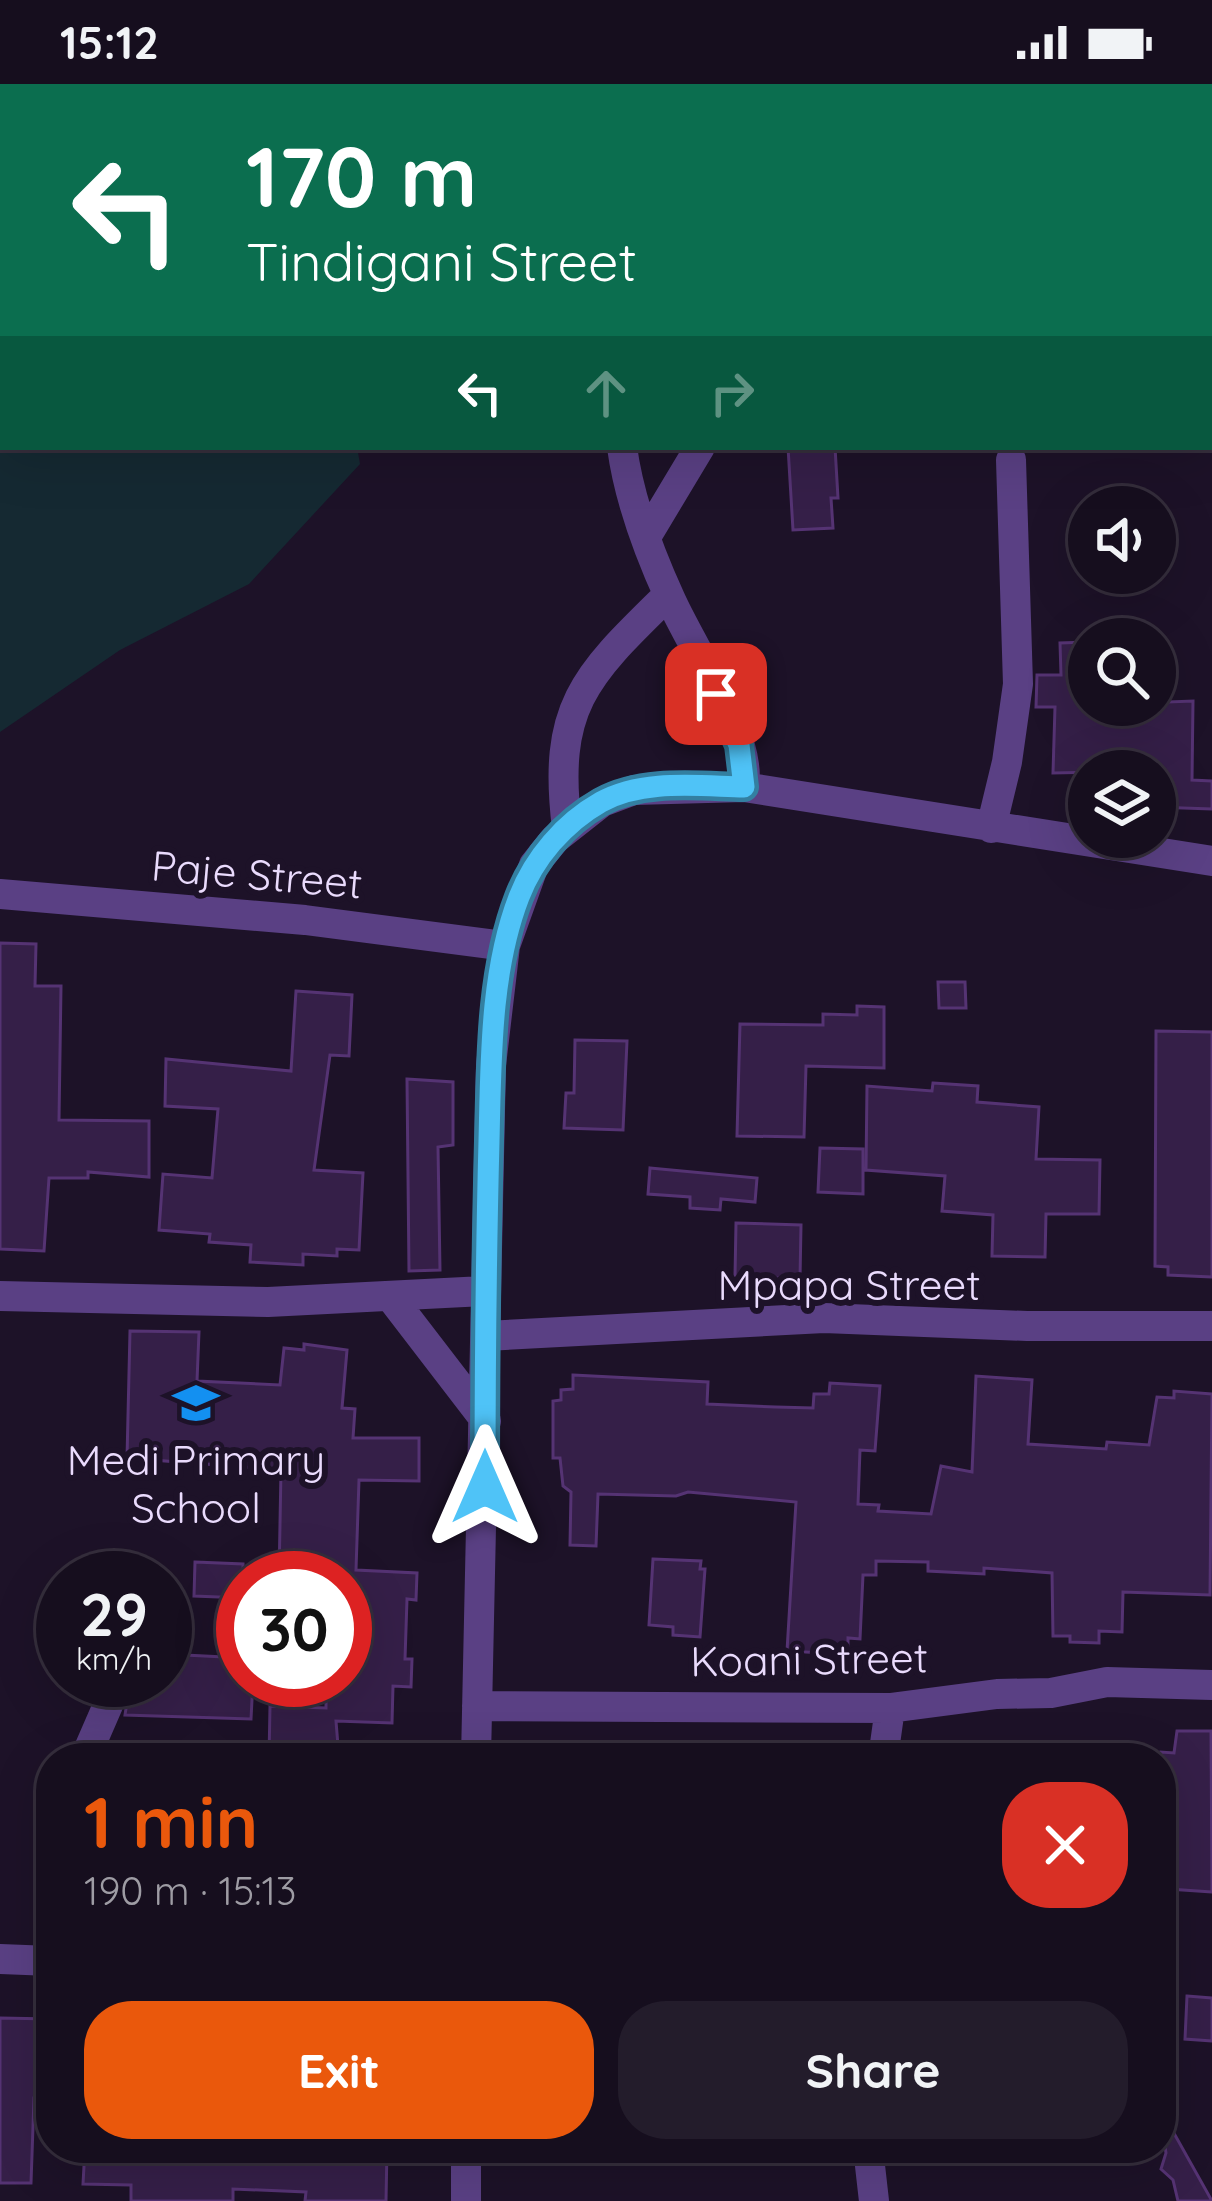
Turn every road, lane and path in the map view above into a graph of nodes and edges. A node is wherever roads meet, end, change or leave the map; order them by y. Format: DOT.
graph roads {
  1 [pos="623,450"];
  2 [pos="698,450"];
  3 [pos="1011,460"];
  4 [pos="646,537"];
  5 [pos="668,595"];
  6 [pos="744,787"];
  7 [pos="567,828"];
  8 [pos="991,828"];
  9 [pos="1212,861"];
  10 [pos="0,894"];
  11 [pos="505,946"];
  12 [pos="484,1291"];
  13 [pos="0,1296"];
  14 [pos="390,1296"];
  15 [pos="1212,1326"];
  16 [pos="487,1336"];
  17 [pos="486,1421"];
  18 [pos="1212,1684"];
  19 [pos="477,1706"];
  20 [pos="107,1707"];
  21 [pos="890,1708"];
  22 [pos="92,1743"];
  23 [pos="476,1743"];
  24 [pos="885,1743"];
  25 [pos="0,1959"];
  26 [pos="36,1960"];
  27 [pos="466,2163"];
  28 [pos="870,2163"];
  29 [pos="466,2201"];
  30 [pos="874,2201"];
  1 -- 4 [label="street"];
  2 -- 4 [label="street"];
  3 -- 8 [label="street"];
  4 -- 5 [label="street"];
  5 -- 6 [label="street"];
  5 -- 7 [label="street"];
  6 -- 7 [label="street"];
  6 -- 8 [label="street"];
  7 -- 11 [label="street"];
  8 -- 9 [label="street"];
  10 -- 11 [label="street, Paje Street"];
  11 -- 12 [label="street"];
  12 -- 14 [label="street"];
  12 -- 16 [label="street"];
  13 -- 14 [label="street"];
  14 -- 17 [label="street"];
  15 -- 16 [label="street, Mpapa Street"];
  16 -- 17 [label="street"];
  17 -- 19 [label="street"];
  18 -- 21 [label="street, Koani Street"];
  19 -- 21 [label="street, Koani Street"];
  19 -- 23 [label="street"];
  20 -- 22 [label="street"];
  21 -- 24 [label="street"];
  25 -- 26 [label="street"];
  27 -- 29 [label="street"];
  28 -- 30 [label="street"];
}
